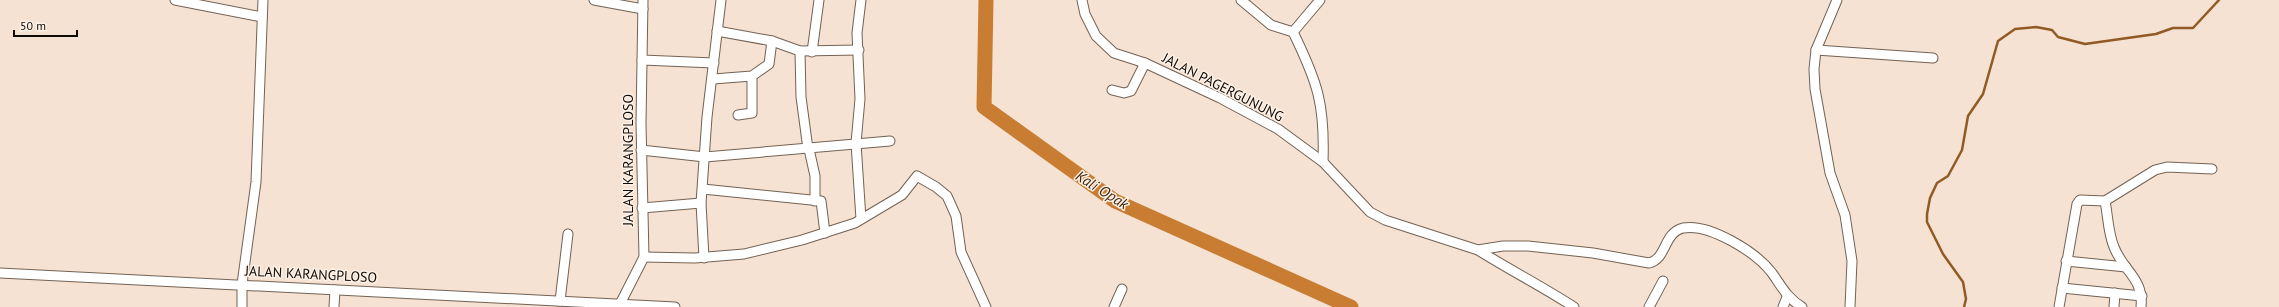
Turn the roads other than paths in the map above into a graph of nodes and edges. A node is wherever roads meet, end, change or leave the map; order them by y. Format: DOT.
graph roads {
  1 [pos="175,0"];
  2 [pos="263,0"];
  3 [pos="594,0"];
  4 [pos="721,0"];
  5 [pos="820,0"];
  6 [pos="861,0"];
  7 [pos="1082,0"];
  8 [pos="1320,0"];
  9 [pos="1837,0"];
  10 [pos="1246,1"];
  11 [pos="200,2"];
  12 [pos="643,5"];
  13 [pos="262,17"];
  14 [pos="717,31"];
  15 [pos="1293,32"];
  16 [pos="772,41"];
  17 [pos="859,50"];
  18 [pos="1816,50"];
  19 [pos="800,51"];
  20 [pos="812,52"];
  21 [pos="1933,58"];
  22 [pos="642,60"];
  23 [pos="714,63"];
  24 [pos="1145,64"];
  25 [pos="752,76"];
  26 [pos="713,79"];
  27 [pos="1112,90"];
  28 [pos="738,115"];
  29 [pos="890,141"];
  30 [pos="856,143"];
  31 [pos="809,149"];
  32 [pos="641,150"];
  33 [pos="705,158"];
  34 [pos="1323,162"];
  35 [pos="2212,169"];
  36 [pos="702,188"];
  37 [pos="815,200"];
  38 [pos="2106,201"];
  39 [pos="701,203"];
  40 [pos="642,208"];
  41 [pos="861,219"];
  42 [pos="825,233"];
  43 [pos="568,234"];
  44 [pos="1478,250"];
  45 [pos="644,257"];
  46 [pos="704,258"];
  47 [pos="2066,261"];
  48 [pos="2126,267"];
  49 [pos="0,273"];
  50 [pos="1663,281"];
  51 [pos="242,284"];
  52 [pos="2062,288"];
  53 [pos="1122,289"];
  54 [pos="335,290"];
  55 [pos="2115,293"];
  56 [pos="2142,296"];
  57 [pos="1787,297"];
  58 [pos="560,301"];
  59 [pos="620,304"];
  60 [pos="242,307"];
  61 [pos="334,307"];
  62 [pos="675,307"];
  63 [pos="986,307"];
  64 [pos="1114,307"];
  65 [pos="1574,307"];
  66 [pos="1649,307"];
  67 [pos="1783,307"];
  68 [pos="1802,307"];
  69 [pos="1850,307"];
  70 [pos="2059,307"];
  71 [pos="2114,307"];
  72 [pos="2141,307"];
  1 -- 11 [label="street"];
  2 -- 13 [label="street"];
  3 -- 12 [label="street"];
  4 -- 14 [label="street"];
  5 -- 20 [label="street"];
  6 -- 17 [label="street"];
  7 -- 24 [label="street, JALAN PAGERGUNUNG"];
  8 -- 15 [label="street"];
  9 -- 18 [label="street"];
  10 -- 15 [label="street"];
  11 -- 13 [label="street"];
  12 -- 22 [label="street, JALAN KARANGPLOSO"];
  13 -- 51 [label="street"];
  14 -- 16 [label="street"];
  14 -- 23 [label="street"];
  15 -- 34 [label="street"];
  16 -- 19 [label="street"];
  16 -- 25 [label="street"];
  17 -- 20 [label="street"];
  17 -- 30 [label="street"];
  18 -- 21 [label="street"];
  18 -- 69 [label="street"];
  19 -- 20 [label="street"];
  19 -- 31 [label="street"];
  22 -- 23 [label="street"];
  22 -- 32 [label="street, JALAN KARANGPLOSO"];
  23 -- 26 [label="street"];
  24 -- 27 [label="street"];
  24 -- 34 [label="street, JALAN PAGERGUNUNG"];
  25 -- 26 [label="street"];
  25 -- 28 [label="street"];
  26 -- 33 [label="street"];
  29 -- 30 [label="street"];
  30 -- 31 [label="street"];
  30 -- 41 [label="street"];
  31 -- 33 [label="street"];
  31 -- 37 [label="street"];
  32 -- 33 [label="street"];
  32 -- 40 [label="street, JALAN KARANGPLOSO"];
  33 -- 36 [label="street"];
  34 -- 44 [label="street, JALAN PAGERGUNUNG"];
  35 -- 38 [label="street"];
  36 -- 37 [label="street"];
  36 -- 39 [label="street"];
  37 -- 42 [label="street"];
  38 -- 47 [label="street"];
  38 -- 48 [label="street"];
  39 -- 40 [label="street"];
  39 -- 46 [label="street"];
  40 -- 45 [label="street, JALAN KARANGPLOSO"];
  41 -- 42 [label="street"];
  41 -- 63 [label="street"];
  42 -- 46 [label="street"];
  43 -- 58 [label="street"];
  44 -- 57 [label="street, JALAN PAGERGUNUNG"];
  44 -- 65 [label="street"];
  45 -- 46 [label="street"];
  45 -- 59 [label="street, JALAN KARANGPLOSO"];
  47 -- 48 [label="street"];
  47 -- 52 [label="street"];
  48 -- 56 [label="street"];
  49 -- 51 [label="street, JALAN KARANGPLOSO"];
  50 -- 66 [label="street"];
  51 -- 54 [label="street, JALAN KARANGPLOSO"];
  51 -- 60 [label="street"];
  52 -- 55 [label="street"];
  52 -- 70 [label="street"];
  53 -- 64 [label="street"];
  54 -- 58 [label="street, JALAN KARANGPLOSO"];
  54 -- 61 [label="street"];
  55 -- 56 [label="street"];
  55 -- 71 [label="street"];
  56 -- 72 [label="street"];
  57 -- 67 [label="street"];
  57 -- 68 [label="street, JALAN PAGERGUNUNG"];
  58 -- 59 [label="street, JALAN KARANGPLOSO"];
  59 -- 62 [label="street, JALAN KARANGPLOSO"];
}
